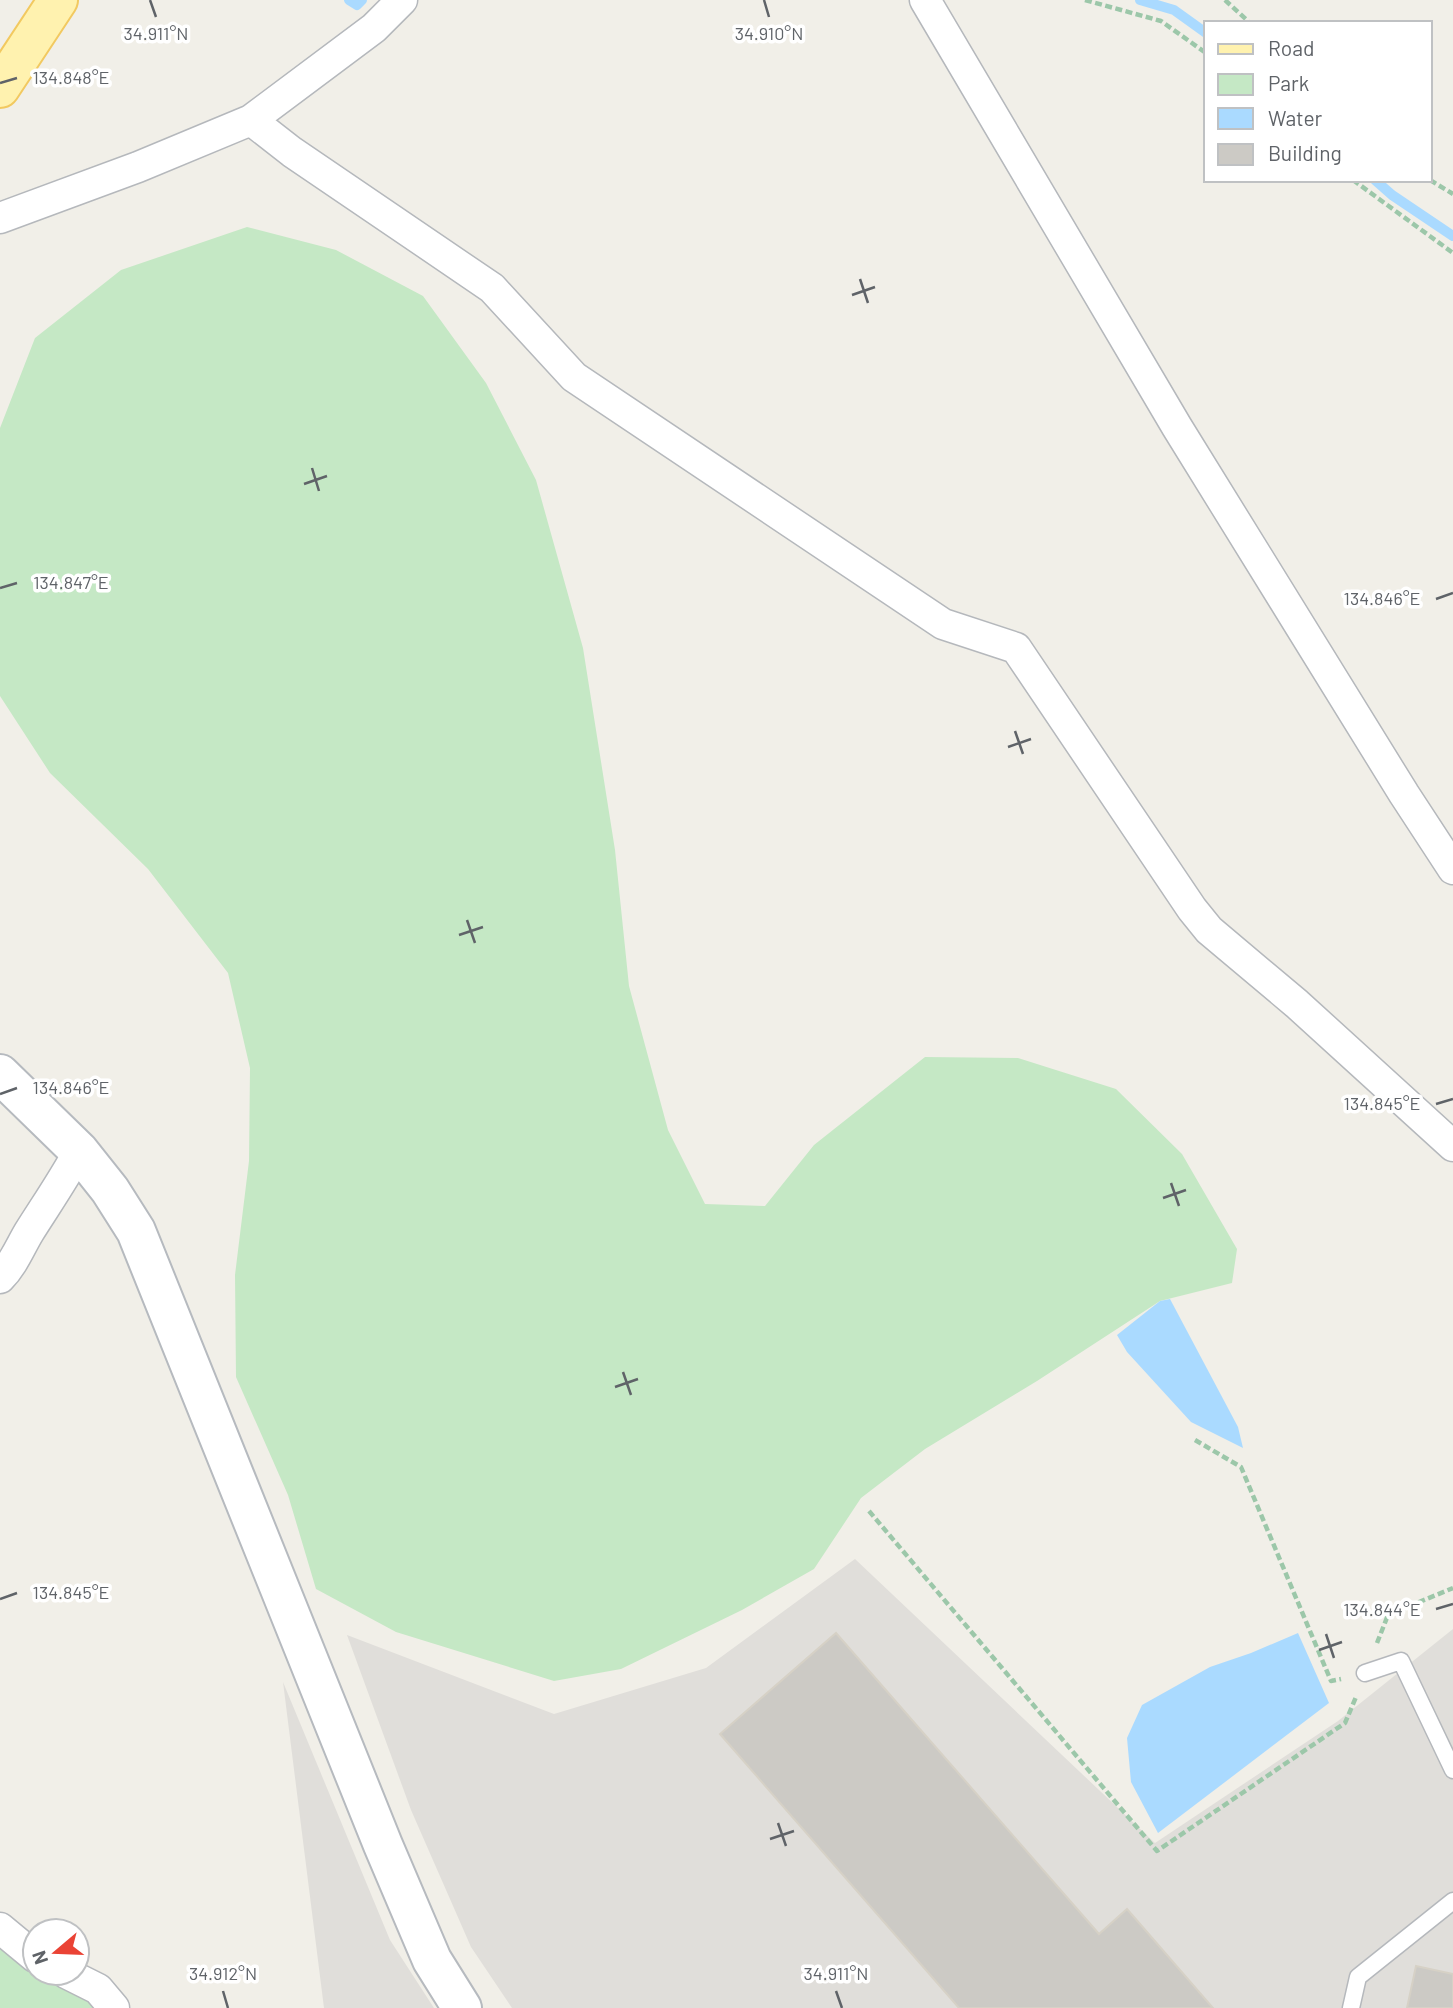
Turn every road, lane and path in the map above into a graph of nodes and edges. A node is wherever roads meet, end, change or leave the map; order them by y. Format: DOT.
graph roads {
  1 [pos="58,0"];
  2 [pos="402,0"];
  3 [pos="925,0"];
  4 [pos="1086,0"];
  5 [pos="1225,0"];
  6 [pos="1248,21"];
  7 [pos="1204,52"];
  8 [pos="0,88"];
  9 [pos="251,120"];
  10 [pos="1432,181"];
  11 [pos="1356,182"];
  12 [pos="1453,194"];
  13 [pos="0,219"];
  14 [pos="1453,253"];
  15 [pos="1453,869"];
  16 [pos="0,1074"];
  17 [pos="1453,1146"];
  18 [pos="79,1151"];
  19 [pos="0,1278"];
  20 [pos="1195,1440"];
  21 [pos="869,1511"];
  22 [pos="1453,1588"];
  23 [pos="1365,1673"];
  24 [pos="1453,1770"];
  25 [pos="1453,1901"];
  26 [pos="0,1928"];
  27 [pos="21,1945"];
  28 [pos="91,1986"];
  29 [pos="114,2008"];
  30 [pos="462,2008"];
  31 [pos="1351,2008"];
  1 -- 8 [label="main road"];
  2 -- 9 [label="street"];
  3 -- 15 [label="street"];
  4 -- 7 [label="path"];
  5 -- 6 [label="path"];
  9 -- 13 [label="street"];
  9 -- 17 [label="street"];
  10 -- 12 [label="path"];
  11 -- 14 [label="path"];
  16 -- 18 [label="street"];
  18 -- 19 [label="street"];
  18 -- 30 [label="street"];
  20 -- 23 [label="path"];
  21 -- 23 [label="path"];
  22 -- 23 [label="path"];
  23 -- 24 [label="lane"];
  25 -- 31 [label="lane"];
  26 -- 27 [label="street"];
  28 -- 29 [label="street"];
}
